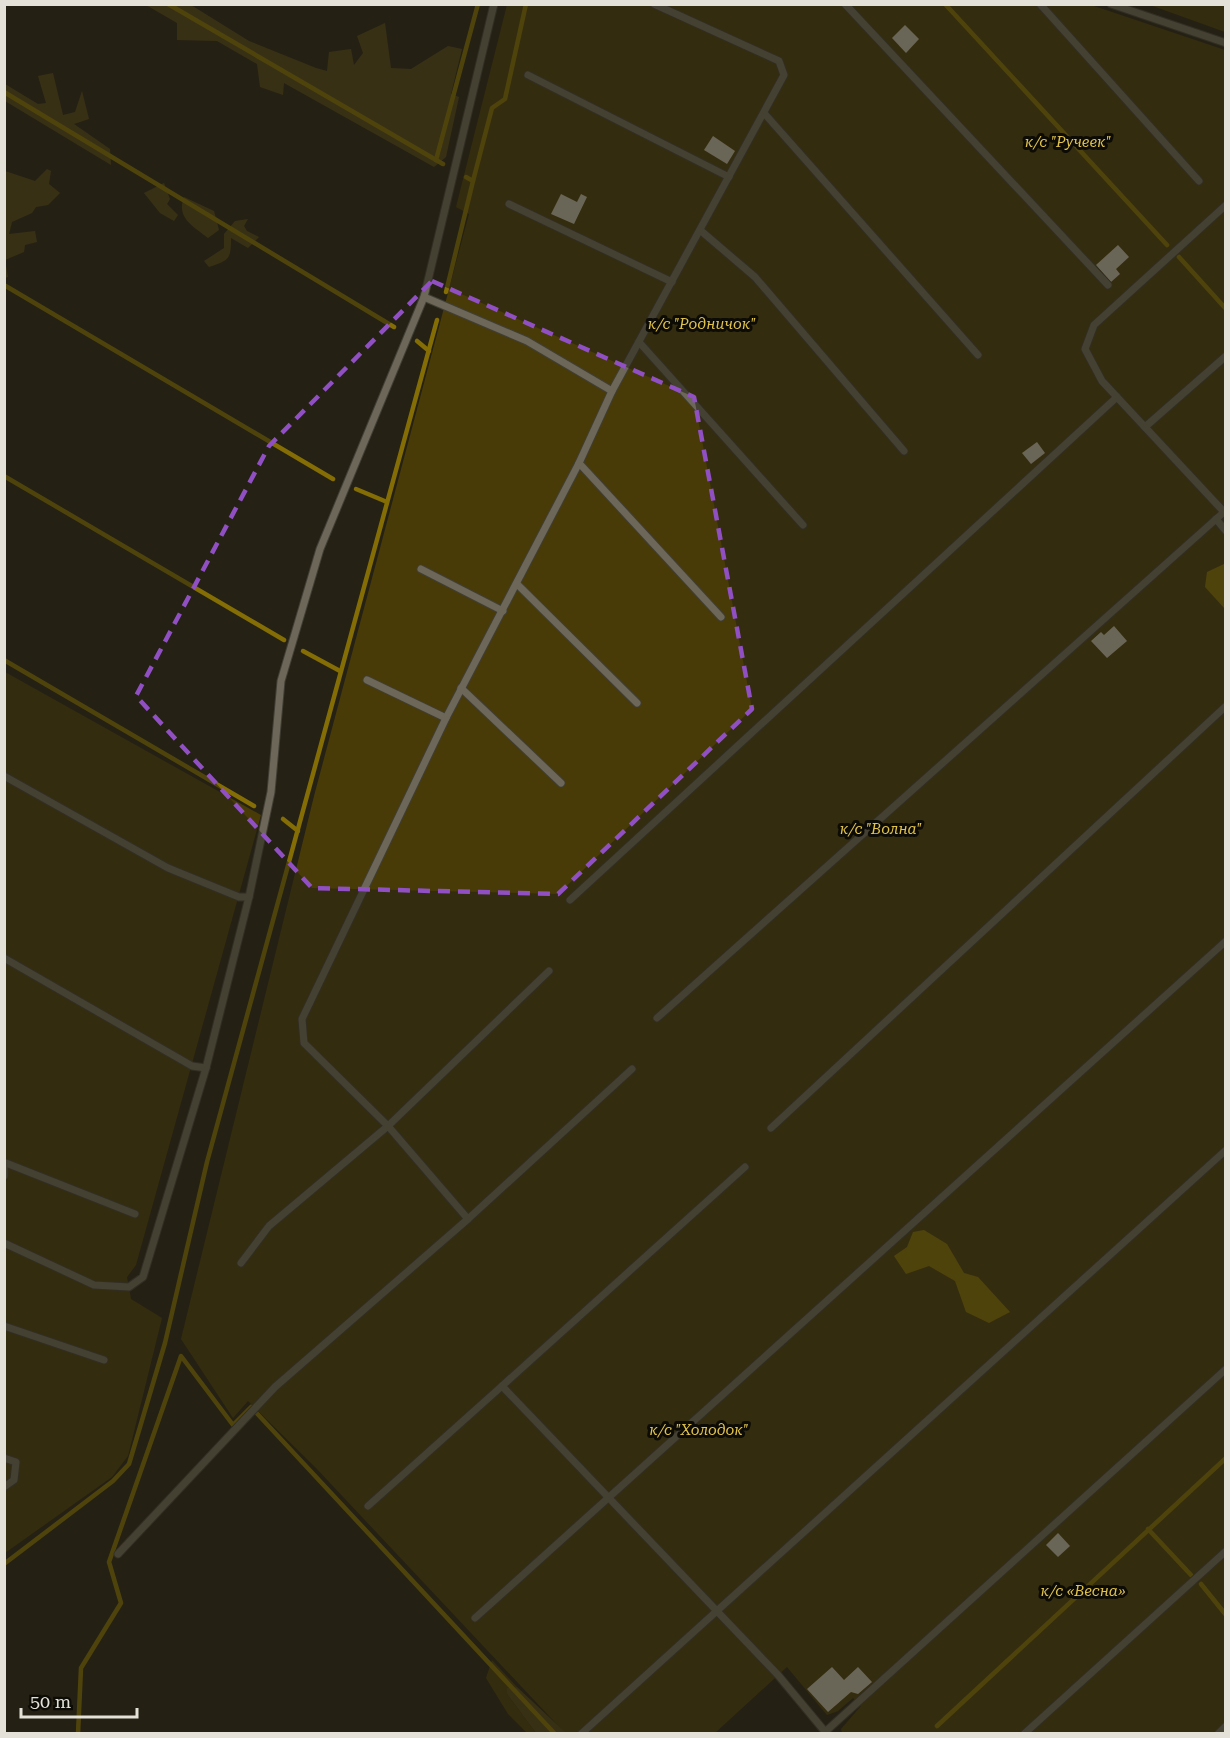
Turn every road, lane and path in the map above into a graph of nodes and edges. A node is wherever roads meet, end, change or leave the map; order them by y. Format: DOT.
graph roads {
  1 [pos="494,4"];
  2 [pos="654,4"];
  3 [pos="845,4"];
  4 [pos="1040,4"];
  5 [pos="1111,4"];
  6 [pos="1226,44"];
  7 [pos="528,75"];
  8 [pos="764,112"];
  9 [pos="729,177"];
  10 [pos="1199,181"];
  11 [pos="509,204"];
  12 [pos="1226,205"];
  13 [pos="700,230"];
  14 [pos="672,282"];
  15 [pos="1108,285"];
  16 [pos="424,297"];
  17 [pos="639,342"];
  18 [pos="978,355"];
  19 [pos="1226,356"];
  20 [pos="612,391"];
  21 [pos="1117,397"];
  22 [pos="1145,427"];
  23 [pos="904,451"];
  24 [pos="579,463"];
  25 [pos="1225,511"];
  26 [pos="1215,519"];
  27 [pos="802,525"];
  28 [pos="1226,531"];
  29 [pos="421,569"];
  30 [pos="517,584"];
  31 [pos="503,611"];
  32 [pos="721,617"];
  33 [pos="368,680"];
  34 [pos="461,688"];
  35 [pos="637,703"];
  36 [pos="1226,706"];
  37 [pos="446,718"];
  38 [pos="4,776"];
  39 [pos="561,783"];
  40 [pos="249,897"];
  41 [pos="570,900"];
  42 [pos="1226,941"];
  43 [pos="4,958"];
  44 [pos="549,971"];
  45 [pos="657,1018"];
  46 [pos="206,1068"];
  47 [pos="632,1069"];
  48 [pos="388,1126"];
  49 [pos="771,1128"];
  50 [pos="1226,1150"];
  51 [pos="5,1163"];
  52 [pos="746,1167"];
  53 [pos="4,1176"];
  54 [pos="135,1214"];
  55 [pos="468,1219"];
  56 [pos="4,1243"];
  57 [pos="241,1263"];
  58 [pos="4,1326"];
  59 [pos="104,1360"];
  60 [pos="1226,1369"];
  61 [pos="502,1386"];
  62 [pos="4,1458"];
  63 [pos="4,1487"];
  64 [pos="610,1499"];
  65 [pos="369,1506"];
  66 [pos="1226,1551"];
  67 [pos="118,1554"];
  68 [pos="716,1610"];
  69 [pos="475,1618"];
  70 [pos="1226,1726"];
  71 [pos="826,1733"];
  72 [pos="581,1734"];
  73 [pos="1024,1734"];
  74 [pos="1218,1734"];
  1 -- 16 [label="lane"];
  2 -- 8 [label="lane"];
  3 -- 15 [label="lane"];
  4 -- 10 [label="lane"];
  5 -- 6 [label="lane"];
  7 -- 9 [label="lane"];
  8 -- 9 [label="lane"];
  8 -- 18 [label="lane"];
  9 -- 13 [label="lane"];
  11 -- 14 [label="lane"];
  12 -- 21 [label="lane"];
  13 -- 14 [label="lane"];
  13 -- 23 [label="lane"];
  14 -- 17 [label="lane"];
  16 -- 20 [label="lane"];
  16 -- 40 [label="lane"];
  17 -- 20 [label="lane"];
  17 -- 27 [label="lane"];
  19 -- 22 [label="lane"];
  20 -- 24 [label="lane"];
  21 -- 22 [label="lane"];
  21 -- 41 [label="lane"];
  22 -- 25 [label="lane"];
  24 -- 30 [label="lane"];
  24 -- 32 [label="lane"];
  25 -- 26 [label="lane"];
  26 -- 28 [label="lane"];
  26 -- 45 [label="lane"];
  29 -- 31 [label="lane"];
  30 -- 31 [label="lane"];
  30 -- 35 [label="lane"];
  31 -- 34 [label="lane"];
  33 -- 37 [label="lane"];
  34 -- 37 [label="lane"];
  34 -- 39 [label="lane"];
  36 -- 49 [label="lane"];
  37 -- 48 [label="lane"];
  38 -- 40 [label="lane"];
  40 -- 46 [label="lane"];
  42 -- 64 [label="lane"];
  43 -- 46 [label="lane"];
  44 -- 48 [label="lane"];
  46 -- 56 [label="lane"];
  47 -- 55 [label="lane"];
  48 -- 55 [label="lane"];
  48 -- 57 [label="lane"];
  50 -- 68 [label="lane"];
  51 -- 53 [label="lane"];
  51 -- 54 [label="lane"];
  52 -- 61 [label="lane"];
  55 -- 67 [label="lane"];
  58 -- 59 [label="lane"];
  60 -- 71 [label="lane"];
  61 -- 64 [label="lane"];
  61 -- 65 [label="lane"];
  62 -- 63 [label="lane"];
  64 -- 68 [label="lane"];
  64 -- 69 [label="lane"];
  66 -- 73 [label="lane"];
  68 -- 71 [label="lane"];
  68 -- 72 [label="lane"];
  70 -- 74 [label="lane"];
}
